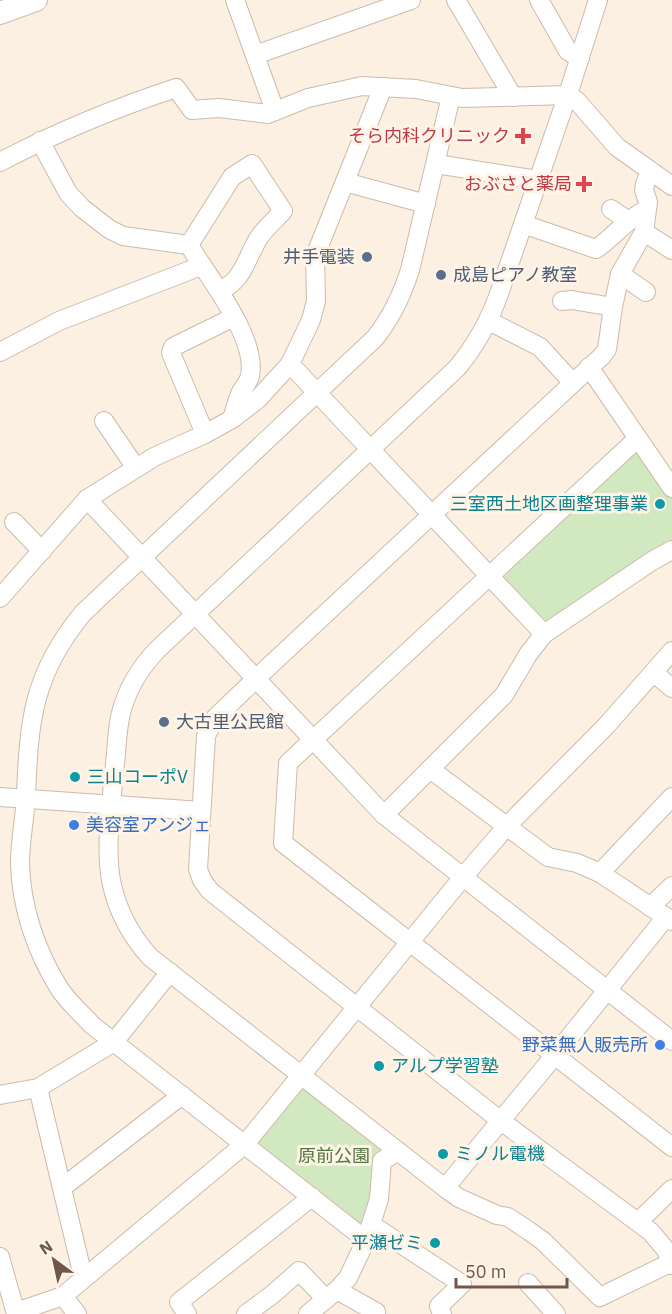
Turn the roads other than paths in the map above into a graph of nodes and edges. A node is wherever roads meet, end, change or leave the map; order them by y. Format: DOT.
graph roads {
  1 [pos="36,0"];
  2 [pos="236,0"];
  3 [pos="411,0"];
  4 [pos="456,0"];
  5 [pos="539,0"];
  6 [pos="598,0"];
  7 [pos="8,7"];
  8 [pos="255,55"];
  9 [pos="580,58"];
  10 [pos="383,87"];
  11 [pos="568,95"];
  12 [pos="451,96"];
  13 [pos="513,97"];
  14 [pos="275,111"];
  15 [pos="373,111"];
  16 [pos="351,134"];
  17 [pos="40,141"];
  18 [pos="0,162"];
  19 [pos="436,164"];
  20 [pos="650,171"];
  21 [pos="538,180"];
  22 [pos="345,182"];
  23 [pos="672,186"];
  24 [pos="426,204"];
  25 [pos="611,209"];
  26 [pos="646,210"];
  27 [pos="627,220"];
  28 [pos="523,224"];
  29 [pos="644,232"];
  30 [pos="189,245"];
  31 [pos="672,250"];
  32 [pos="201,266"];
  33 [pos="620,274"];
  34 [pos="220,291"];
  35 [pos="646,292"];
  36 [pos="562,301"];
  37 [pos="612,307"];
  38 [pos="234,317"];
  39 [pos="489,321"];
  40 [pos="0,352"];
  41 [pos="290,364"];
  42 [pos="589,367"];
  43 [pos="573,383"];
  44 [pos="316,392"];
  45 [pos="232,418"];
  46 [pos="104,421"];
  47 [pos="205,434"];
  48 [pos="638,438"];
  49 [pos="371,451"];
  50 [pos="136,468"];
  51 [pos="672,488"];
  52 [pos="87,499"];
  53 [pos="432,515"];
  54 [pos="14,522"];
  55 [pos="672,550"];
  56 [pos="42,551"];
  57 [pos="142,555"];
  58 [pos="490,577"];
  59 [pos="3,586"];
  60 [pos="196,613"];
  61 [pos="544,634"];
  62 [pos="672,651"];
  63 [pos="654,673"];
  64 [pos="257,678"];
  65 [pos="672,688"];
  66 [pos="315,740"];
  67 [pos="430,770"];
  68 [pos="0,797"];
  69 [pos="672,797"];
  70 [pos="26,799"];
  71 [pos="112,804"];
  72 [pos="201,811"];
  73 [pos="384,815"];
  74 [pos="507,826"];
  75 [pos="600,873"];
  76 [pos="463,877"];
  77 [pos="672,886"];
  78 [pos="650,908"];
  79 [pos="669,919"];
  80 [pos="410,941"];
  81 [pos="170,972"];
  82 [pos="608,991"];
  83 [pos="357,1007"];
  84 [pos="672,1041"];
  85 [pos="114,1042"];
  86 [pos="555,1056"];
  87 [pos="301,1075"];
  88 [pos="38,1088"];
  89 [pos="0,1095"];
  90 [pos="182,1095"];
  91 [pos="501,1121"];
  92 [pos="245,1144"];
  93 [pos="672,1147"];
  94 [pos="398,1151"];
  95 [pos="63,1187"];
  96 [pos="444,1188"];
  97 [pos="672,1189"];
  98 [pos="312,1197"];
  99 [pos="638,1222"];
  100 [pos="369,1232"];
  101 [pos="0,1257"];
  102 [pos="672,1263"];
  103 [pos="85,1276"];
  104 [pos="528,1283"];
  105 [pos="332,1295"];
  106 [pos="63,1296"];
  107 [pos="16,1313"];
  108 [pos="77,1314"];
  109 [pos="187,1314"];
  110 [pos="246,1314"];
  111 [pos="308,1314"];
  112 [pos="376,1314"];
  113 [pos="442,1314"];
  114 [pos="556,1314"];
  1 -- 7 [label="street"];
  2 -- 8 [label="street"];
  3 -- 8 [label="street"];
  4 -- 13 [label="street"];
  5 -- 9 [label="street"];
  6 -- 9 [label="street"];
  8 -- 14 [label="street"];
  9 -- 11 [label="street"];
  10 -- 12 [label="street"];
  10 -- 14 [label="street"];
  10 -- 15 [label="street"];
  11 -- 13 [label="street"];
  11 -- 20 [label="street"];
  11 -- 21 [label="street"];
  12 -- 13 [label="street"];
  12 -- 19 [label="street"];
  14 -- 17 [label="street"];
  15 -- 16 [label="street"];
  15 -- 22 [label="street"];
  17 -- 18 [label="street"];
  17 -- 30 [label="street"];
  19 -- 21 [label="street"];
  19 -- 24 [label="street"];
  20 -- 23 [label="street"];
  20 -- 26 [label="street"];
  21 -- 28 [label="street"];
  22 -- 24 [label="street"];
  22 -- 41 [label="street"];
  24 -- 44 [label="street"];
  25 -- 27 [label="street"];
  26 -- 27 [label="street"];
  26 -- 29 [label="street"];
  27 -- 28 [label="street"];
  28 -- 39 [label="street"];
  29 -- 31 [label="street"];
  29 -- 33 [label="street"];
  30 -- 32 [label="street"];
  30 -- 34 [label="street"];
  32 -- 34 [label="street"];
  32 -- 40 [label="street"];
  33 -- 35 [label="street"];
  33 -- 37 [label="street"];
  34 -- 38 [label="street"];
  36 -- 37 [label="street"];
  37 -- 42 [label="street"];
  38 -- 45 [label="street"];
  38 -- 47 [label="street"];
  39 -- 43 [label="street"];
  39 -- 49 [label="street"];
  41 -- 44 [label="street"];
  41 -- 45 [label="street"];
  42 -- 43 [label="street"];
  42 -- 48 [label="street"];
  43 -- 53 [label="street"];
  44 -- 49 [label="street"];
  44 -- 57 [label="street"];
  45 -- 47 [label="street"];
  46 -- 50 [label="street"];
  47 -- 50 [label="street"];
  48 -- 51 [label="street"];
  48 -- 58 [label="street"];
  49 -- 53 [label="street"];
  49 -- 60 [label="street"];
  50 -- 52 [label="street"];
  52 -- 56 [label="street"];
  52 -- 57 [label="street"];
  53 -- 58 [label="street"];
  53 -- 64 [label="street"];
  54 -- 56 [label="street"];
  55 -- 61 [label="street"];
  56 -- 59 [label="street"];
  57 -- 60 [label="street"];
  57 -- 70 [label="street"];
  58 -- 61 [label="street"];
  58 -- 66 [label="street"];
  60 -- 64 [label="street"];
  60 -- 71 [label="street"];
  61 -- 67 [label="street"];
  62 -- 63 [label="street"];
  63 -- 65 [label="street"];
  63 -- 74 [label="street"];
  64 -- 66 [label="street"];
  64 -- 72 [label="street"];
  66 -- 73 [label="street"];
  66 -- 80 [label="street"];
  67 -- 73 [label="street"];
  67 -- 74 [label="street"];
  68 -- 70 [label="street"];
  69 -- 75 [label="street"];
  70 -- 71 [label="street"];
  70 -- 85 [label="street"];
  71 -- 72 [label="street"];
  71 -- 81 [label="street"];
  72 -- 83 [label="street"];
  73 -- 76 [label="street"];
  74 -- 75 [label="street"];
  74 -- 76 [label="street"];
  75 -- 78 [label="street"];
  76 -- 80 [label="street"];
  76 -- 82 [label="street"];
  77 -- 78 [label="street"];
  78 -- 79 [label="street"];
  79 -- 82 [label="street"];
  80 -- 83 [label="street"];
  80 -- 86 [label="street"];
  81 -- 85 [label="street"];
  81 -- 87 [label="street"];
  82 -- 84 [label="street"];
  82 -- 86 [label="street"];
  83 -- 87 [label="street"];
  83 -- 91 [label="street"];
  85 -- 88 [label="street"];
  85 -- 90 [label="street"];
  86 -- 91 [label="street"];
  86 -- 93 [label="street"];
  87 -- 92 [label="street"];
  87 -- 94 [label="street"];
  88 -- 89 [label="street"];
  88 -- 95 [label="street"];
  90 -- 92 [label="street"];
  90 -- 95 [label="street"];
  91 -- 96 [label="street"];
  91 -- 99 [label="street"];
  92 -- 98 [label="street"];
  92 -- 103 [label="street"];
  94 -- 96 [label="street"];
  94 -- 100 [label="street"];
  95 -- 103 [label="street"];
  96 -- 102 [label="street"];
  97 -- 99 [label="street"];
  98 -- 100 [label="street"];
  98 -- 109 [label="street"];
  99 -- 102 [label="street"];
  100 -- 105 [label="street"];
  100 -- 113 [label="street"];
  101 -- 107 [label="street"];
  103 -- 106 [label="street"];
  104 -- 114 [label="street"];
  105 -- 110 [label="street"];
  105 -- 111 [label="street"];
  105 -- 112 [label="street"];
  106 -- 107 [label="street"];
  106 -- 108 [label="street"];
}
